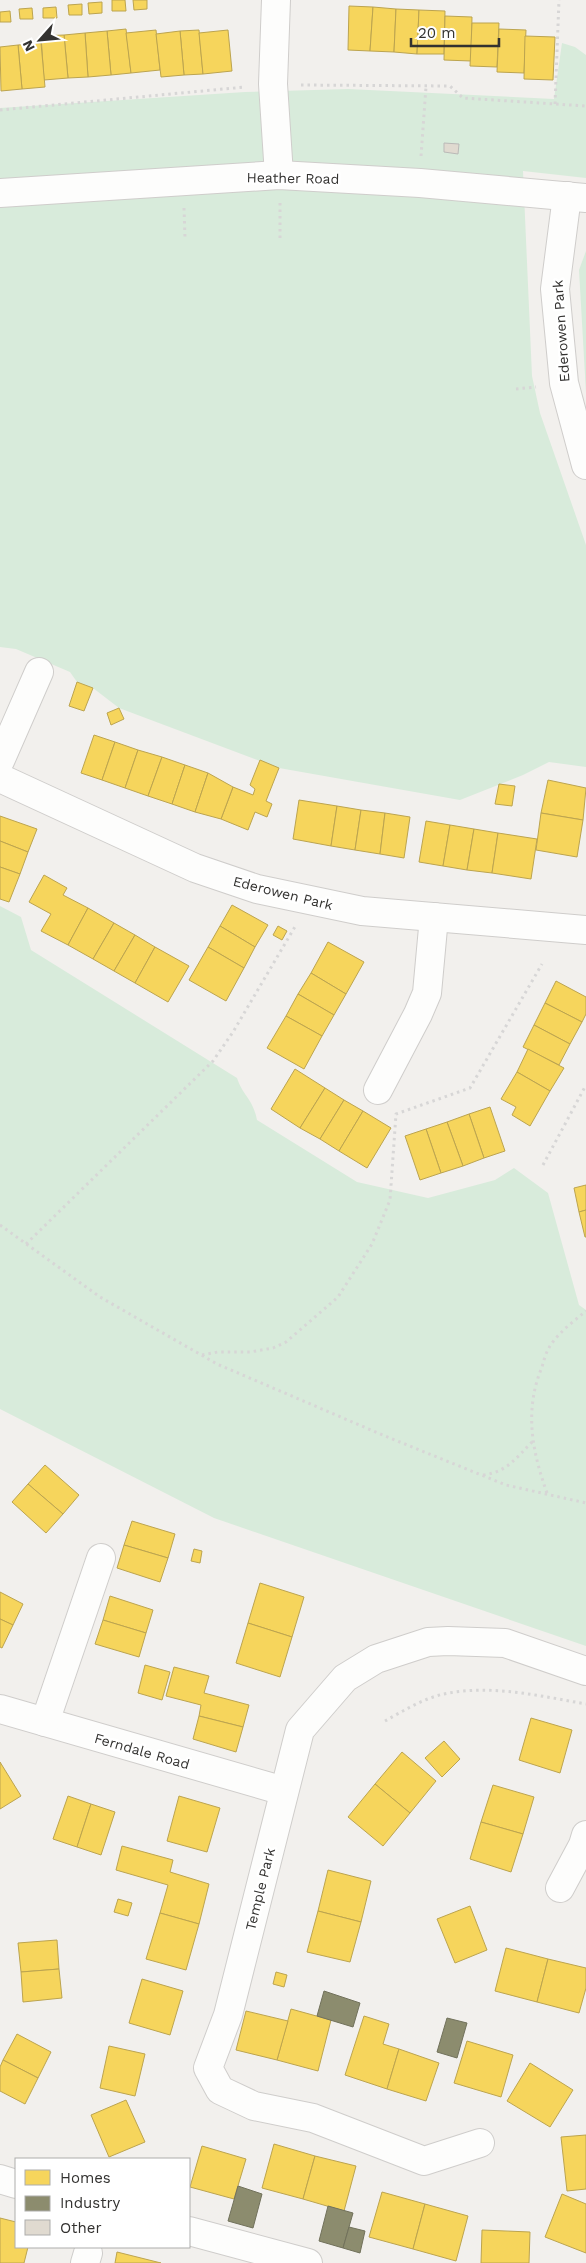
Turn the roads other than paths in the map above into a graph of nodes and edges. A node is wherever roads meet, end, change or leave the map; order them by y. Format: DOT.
graph roads {
  1 [pos="276,0"];
  2 [pos="279,175"];
  3 [pos="0,193"];
  4 [pos="576,197"];
  5 [pos="586,465"];
  6 [pos="39,672"];
  7 [pos="0,761"];
  8 [pos="0,778"];
  9 [pos="434,917"];
  10 [pos="586,930"];
  11 [pos="378,1090"];
  12 [pos="101,1558"];
  13 [pos="586,1671"];
  14 [pos="0,1709"];
  15 [pos="45,1722"];
  16 [pos="284,1791"];
  17 [pos="586,1835"];
  18 [pos="560,1888"];
  19 [pos="480,2143"];
  20 [pos="0,2179"];
  21 [pos="15,2184"];
  22 [pos="190,2231"];
  23 [pos="308,2263"];
  1 -- 2 [label="street"];
  2 -- 3 [label="street, Heather Road"];
  2 -- 4 [label="street, Heather Road"];
  4 -- 5 [label="street, Ederowen Park"];
  6 -- 7 [label="street"];
  8 -- 9 [label="street, Ederowen Park"];
  9 -- 10 [label="street, Ederowen Park"];
  9 -- 11 [label="street"];
  12 -- 15 [label="street"];
  13 -- 16 [label="street, Temple Park"];
  14 -- 15 [label="street, Ferndale Road"];
  15 -- 16 [label="street, Ferndale Road"];
  16 -- 19 [label="street, Temple Park"];
  17 -- 18 [label="street"];
  20 -- 21 [label="street"];
  22 -- 23 [label="street"];
}
